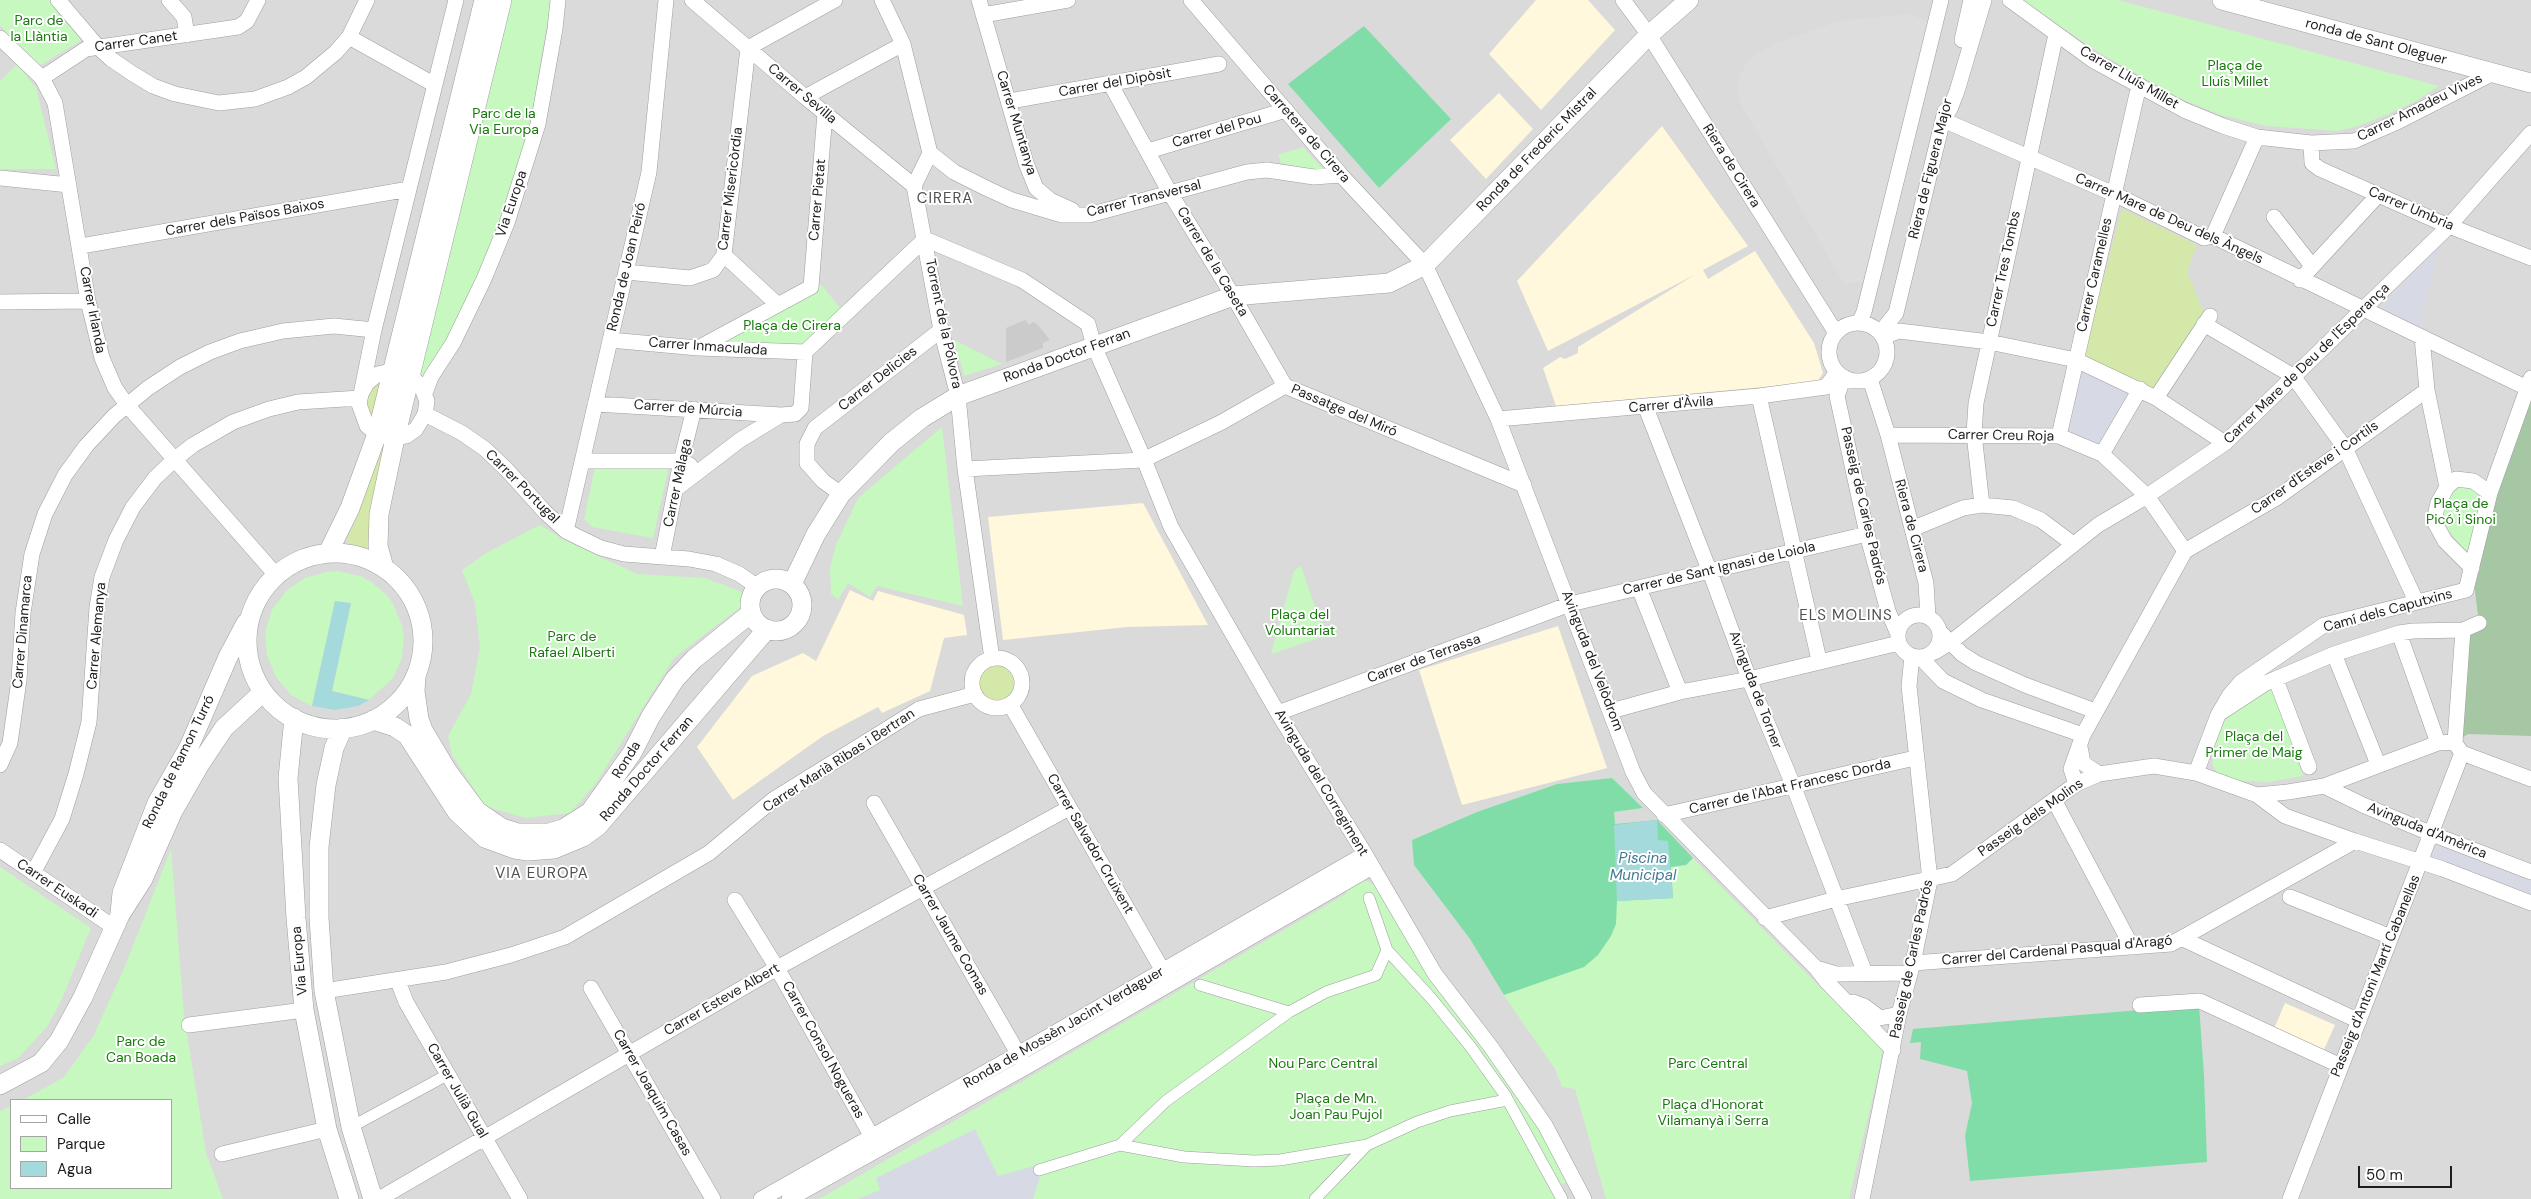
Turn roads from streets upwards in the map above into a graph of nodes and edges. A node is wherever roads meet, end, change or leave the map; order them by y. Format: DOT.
graph roads {
  1 [pos="58,0"];
  2 [pos="169,0"];
  3 [pos="258,0"];
  4 [pos="367,0"];
  5 [pos="456,0"];
  6 [pos="484,0"];
  7 [pos="502,0"];
  8 [pos="558,0"];
  9 [pos="666,0"];
  10 [pos="692,0"];
  11 [pos="834,0"];
  12 [pos="882,0"];
  13 [pos="1068,0"];
  14 [pos="1190,0"];
  15 [pos="1623,0"];
  16 [pos="1689,0"];
  17 [pos="1941,0"];
  18 [pos="1971,0"];
  19 [pos="1984,0"];
  20 [pos="2010,0"];
  21 [pos="2222,0"];
  22 [pos="2260,5"];
  23 [pos="981,7"];
  24 [pos="2056,34"];
  25 [pos="187,35"];
  26 [pos="1649,35"];
  27 [pos="349,37"];
  28 [pos="0,38"];
  29 [pos="903,44"];
  30 [pos="98,47"];
  31 [pos="748,48"];
  32 [pos="1219,64"];
  33 [pos="2494,73"];
  34 [pos="42,78"];
  35 [pos="2531,83"];
  36 [pos="435,85"];
  37 [pos="1111,85"];
  38 [pos="2139,85"];
  39 [pos="805,97"];
  40 [pos="1010,101"];
  41 [pos="1286,110"];
  42 [pos="825,113"];
  43 [pos="1943,120"];
  44 [pos="2531,133"];
  45 [pos="2257,136"];
  46 [pos="2311,143"];
  47 [pos="1148,151"];
  48 [pos="930,154"];
  49 [pos="2028,156"];
  50 [pos="1341,175"];
  51 [pos="0,178"];
  52 [pos="70,185"];
  53 [pos="914,186"];
  54 [pos="409,189"];
  55 [pos="1170,193"];
  56 [pos="2114,194"];
  57 [pos="2378,195"];
  58 [pos="1089,215"];
  59 [pos="2274,217"];
  60 [pos="2449,226"];
  61 [pos="2212,236"];
  62 [pos="925,239"];
  63 [pos="80,246"];
  64 [pos="724,255"];
  65 [pos="2531,258"];
  66 [pos="1425,265"];
  67 [pos="2312,266"];
  68 [pos="626,272"];
  69 [pos="2300,280"];
  70 [pos="1233,296"];
  71 [pos="88,301"];
  72 [pos="0,302"];
  73 [pos="777,304"];
  74 [pos="2364,310"];
  75 [pos="1860,323"];
  76 [pos="374,330"];
  77 [pos="941,330"];
  78 [pos="1836,333"];
  79 [pos="1882,335"];
  80 [pos="2422,337"];
  81 [pos="610,340"];
  82 [pos="1989,342"];
  83 [pos="1094,346"];
  84 [pos="698,348"];
  85 [pos="805,352"];
  86 [pos="2076,360"];
  87 [pos="400,373"];
  88 [pos="1840,375"];
  89 [pos="2293,376"];
  90 [pos="1870,379"];
  91 [pos="2529,383"];
  92 [pos="1285,386"];
  93 [pos="2140,389"];
  94 [pos="2426,390"];
  95 [pos="425,393"];
  96 [pos="361,395"];
  97 [pos="958,396"];
  98 [pos="1759,396"];
  99 [pos="2156,398"];
  100 [pos="595,404"];
  101 [pos="126,405"];
  102 [pos="1646,408"];
  103 [pos="694,409"];
  104 [pos="425,414"];
  105 [pos="788,415"];
  106 [pos="1498,419"];
  107 [pos="1974,434"];
  108 [pos="1888,435"];
  109 [pos="386,436"];
  110 [pos="2058,436"];
  111 [pos="2225,443"];
  112 [pos="2345,448"];
  113 [pos="2102,454"];
  114 [pos="174,459"];
  115 [pos="1143,460"];
  116 [pos="582,461"];
  117 [pos="681,461"];
  118 [pos="700,469"];
  119 [pos="965,469"];
  120 [pos="1524,485"];
  121 [pos="2447,487"];
  122 [pos="676,490"];
  123 [pos="2490,493"];
  124 [pos="841,494"];
  125 [pos="2147,496"];
  126 [pos="1982,505"];
  127 [pos="1912,529"];
  128 [pos="566,531"];
  129 [pos="1867,534"];
  130 [pos="2073,544"];
  131 [pos="2185,551"];
  132 [pos="1793,552"];
  133 [pos="328,554"];
  134 [pos="662,557"];
  135 [pos="384,568"];
  136 [pos="2472,568"];
  137 [pos="1709,571"];
  138 [pos="276,575"];
  139 [pos="792,584"];
  140 [pos="758,587"];
  141 [pos="1638,588"];
  142 [pos="2416,601"];
  143 [pos="1570,604"];
  144 [pos="251,613"];
  145 [pos="751,613"];
  146 [pos="1928,617"];
  147 [pos="2479,623"];
  148 [pos="766,630"];
  149 [pos="2462,630"];
  150 [pos="2399,633"];
  151 [pos="1899,638"];
  152 [pos="1946,638"];
  153 [pos="2334,654"];
  154 [pos="1922,655"];
  155 [pos="992,659"];
  156 [pos="1819,660"];
  157 [pos="417,672"];
  158 [pos="1749,679"];
  159 [pos="2276,680"];
  160 [pos="263,692"];
  161 [pos="1680,692"];
  162 [pos="975,694"];
  163 [pos="1010,704"];
  164 [pos="1611,710"];
  165 [pos="2095,712"];
  166 [pos="1278,713"];
  167 [pos="2218,715"];
  168 [pos="294,718"];
  169 [pos="373,720"];
  170 [pos="343,728"];
  171 [pos="2081,741"];
  172 [pos="2438,742"];
  173 [pos="2458,748"];
  174 [pos="1915,758"];
  175 [pos="2378,764"];
  176 [pos="0,765"];
  177 [pos="2309,767"];
  178 [pos="2196,773"];
  179 [pos="2098,774"];
  180 [pos="2530,779"];
  181 [pos="2076,784"];
  182 [pos="1793,785"];
  183 [pos="2324,786"];
  184 [pos="2257,795"];
  185 [pos="2054,800"];
  186 [pos="874,803"];
  187 [pos="1070,808"];
  188 [pos="1664,815"];
  189 [pos="2432,834"];
  190 [pos="2355,841"];
  191 [pos="0,850"];
  192 [pos="1368,861"];
  193 [pos="2421,862"];
  194 [pos="2531,872"];
  195 [pos="33,874"];
  196 [pos="1930,880"];
  197 [pos="922,887"];
  198 [pos="2290,897"];
  199 [pos="1369,898"];
  200 [pos="1836,899"];
  201 [pos="735,900"];
  202 [pos="2531,903"];
  203 [pos="1765,918"];
  204 [pos="118,921"];
  205 [pos="2391,937"];
  206 [pos="2183,939"];
  207 [pos="2132,946"];
  208 [pos="1387,950"];
  209 [pos="777,968"];
  210 [pos="1816,968"];
  211 [pos="1911,968"];
  212 [pos="1865,973"];
  213 [pos="1167,977"];
  214 [pos="398,981"];
  215 [pos="1200,985"];
  216 [pos="591,988"];
  217 [pos="324,991"];
  218 [pos="1844,1000"];
  219 [pos="2140,1005"];
  220 [pos="304,1010"];
  221 [pos="1289,1012"];
  222 [pos="1899,1014"];
  223 [pos="2359,1021"];
  224 [pos="189,1025"];
  225 [pos="1893,1050"];
  226 [pos="629,1054"];
  227 [pos="1022,1061"];
  228 [pos="2341,1066"];
  229 [pos="447,1075"];
  230 [pos="0,1085"];
  231 [pos="1507,1100"];
  232 [pos="352,1127"];
  233 [pos="327,1129"];
  234 [pos="485,1139"];
  235 [pos="875,1143"];
  236 [pos="1120,1145"];
  237 [pos="1367,1145"];
  238 [pos="222,1154"];
  239 [pos="1039,1170"];
  240 [pos="1559,1198"];
  241 [pos="350,1199"];
  242 [pos="373,1199"];
  243 [pos="379,1199"];
  244 [pos="520,1199"];
  245 [pos="713,1199"];
  246 [pos="761,1199"];
  247 [pos="789,1199"];
  248 [pos="1315,1199"];
  249 [pos="1584,1199"];
  250 [pos="1862,1199"];
  251 [pos="2290,1199"];
  1 -- 30 [label="street"];
  2 -- 25 [label="street"];
  3 -- 25 [label="street, Carrer Canet"];
  4 -- 27 [label="street"];
  5 -- 36 [label="street"];
  6 -- 87 [label="street"];
  7 -- 87 [label="street"];
  8 -- 95 [label="street, Via Europa"];
  9 -- 68 [label="street, Ronda de Joan Peiró"];
  10 -- 31 [label="street, Carrer Sevilla"];
  11 -- 31 [label="street"];
  12 -- 29 [label="street"];
  13 -- 23 [label="street"];
  14 -- 41 [label="street, Carretera de Cirera"];
  15 -- 26 [label="street, Riera de Cirera"];
  16 -- 26 [label="street"];
  17 -- 75 [label="street"];
  18 -- 43 [label="street, Riera de Figuera Major"];
  19 -- 43 [label="street"];
  20 -- 24 [label="street, Carrer Lluís Millet"];
  21 -- 22 [label="street, ronda de Sant Oleguer"];
  22 -- 33 [label="street, ronda de Sant Oleguer"];
  23 -- 40 [label="street, Carrer Muntanya"];
  24 -- 38 [label="street, Carrer Lluís Millet"];
  24 -- 49 [label="street, Carrer Tres Tombs"];
  25 -- 30 [label="street, Carrer Canet"];
  26 -- 66 [label="street, Ronda de Frederic Mistral"];
  26 -- 78 [label="street, Riera de Cirera"];
  27 -- 30 [label="street"];
  27 -- 36 [label="street"];
  28 -- 34 [label="street, Carrer Irlanda"];
  29 -- 39 [label="street"];
  29 -- 48 [label="street"];
  30 -- 34 [label="street, Carrer Canet"];
  31 -- 39 [label="street, Carrer Sevilla"];
  31 -- 64 [label="street, Carrer Misericòrdia"];
  32 -- 37 [label="street, Carrer del Dipòsit"];
  33 -- 35 [label="street, ronda de Sant Oleguer"];
  33 -- 46 [label="street, Carrer Amadeu Vives"];
  34 -- 52 [label="street, Carrer Irlanda"];
  36 -- 54 [label="street"];
  37 -- 40 [label="street, Carrer del Dipòsit"];
  37 -- 47 [label="street, Carrer de la Caseta"];
  38 -- 45 [label="street, Carrer Lluís Millet"];
  38 -- 56 [label="street, Carrer Caramelles"];
  39 -- 42 [label="street, Carrer Sevilla"];
  40 -- 58 [label="street, Carrer Muntanya"];
  41 -- 47 [label="street, Carrer del Pou"];
  41 -- 50 [label="street, Carretera de Cirera"];
  42 -- 53 [label="street, Carrer Sevilla"];
  42 -- 73 [label="street, Carrer Pietat"];
  43 -- 49 [label="street, Carrer Mare de Deu dels Àngels"];
  43 -- 79 [label="street, Riera de Figuera Major"];
  44 -- 60 [label="street, Carrer Mare de Deu de l'Esperança"];
  45 -- 46 [label="street, Carrer Amadeu Vives"];
  45 -- 61 [label="street"];
  46 -- 57 [label="street, Carrer Umbria"];
  47 -- 55 [label="street, Carrer de la Caseta"];
  48 -- 53 [label="street"];
  48 -- 58 [label="street, Carrer Transversal"];
  49 -- 56 [label="street, Carrer Mare de Deu dels Àngels"];
  49 -- 82 [label="street, Carrer Tres Tombs"];
  50 -- 55 [label="street, Carrer Transversal"];
  50 -- 66 [label="street, Carretera de Cirera"];
  51 -- 52 [label="street"];
  52 -- 63 [label="street, Carrer Irlanda"];
  53 -- 62 [label="street, Torrent de la Pólvora"];
  54 -- 63 [label="street, Carrer dels Països Baixos"];
  54 -- 76 [label="street"];
  55 -- 58 [label="street, Carrer Transversal"];
  55 -- 70 [label="street, Carrer de la Caseta"];
  56 -- 61 [label="street, Carrer Mare de Deu dels Àngels"];
  56 -- 86 [label="street, Carrer Caramelles"];
  57 -- 60 [label="street, Carrer Umbria"];
  57 -- 67 [label="street"];
  59 -- 67 [label="street"];
  60 -- 65 [label="street, Carrer Umbria"];
  60 -- 74 [label="street, Carrer Mare de Deu de l'Esperança"];
  61 -- 69 [label="street, Carrer Mare de Deu dels Àngels"];
  62 -- 77 [label="street, Torrent de la Pólvora"];
  62 -- 83 [label="street, Avinguda del Corregiment"];
  62 -- 85 [label="street"];
  63 -- 71 [label="street, Carrer Irlanda"];
  64 -- 68 [label="street, Carrer Misericòrdia"];
  64 -- 73 [label="street"];
  66 -- 70 [label="street, Ronda Doctor Ferran"];
  66 -- 106 [label="street, Avinguda del Velòdrom"];
  67 -- 69 [label="street"];
  68 -- 81 [label="street, Ronda de Joan Peiró"];
  69 -- 74 [label="street, Carrer Mare de Deu dels Àngels"];
  70 -- 83 [label="street, Ronda Doctor Ferran"];
  70 -- 92 [label="street, Carrer de la Caseta"];
  71 -- 72 [label="street"];
  71 -- 101 [label="street, Carrer Irlanda"];
  73 -- 84 [label="street"];
  74 -- 80 [label="street, Carrer Mare de Deu dels Àngels"];
  74 -- 89 [label="street, Carrer Mare de Deu de l'Esperança"];
  75 -- 78 [label="street"];
  75 -- 79 [label="street"];
  76 -- 96 [label="street"];
  76 -- 101 [label="street, Carrer Dinamarca"];
  77 -- 97 [label="street, Torrent de la Pólvora"];
  77 -- 124 [label="street, Carrer Delicies"];
  78 -- 88 [label="street"];
  79 -- 82 [label="street"];
  79 -- 90 [label="street"];
  80 -- 91 [label="street, Carrer Mare de Deu dels Àngels"];
  80 -- 94 [label="street"];
  81 -- 84 [label="street, Carrer Inmaculada"];
  81 -- 100 [label="street, Ronda de Joan Peiró"];
  82 -- 86 [label="street"];
  82 -- 107 [label="street, Carrer Tres Tombs"];
  83 -- 97 [label="street, Ronda Doctor Ferran"];
  83 -- 115 [label="street, Avinguda del Corregiment"];
  84 -- 85 [label="street, Carrer Inmaculada"];
  85 -- 105 [label="street"];
  86 -- 93 [label="street"];
  86 -- 110 [label="street, Carrer Caramelles"];
  87 -- 95 [label="street"];
  87 -- 96 [label="street"];
  87 -- 109 [label="street"];
  88 -- 90 [label="street"];
  88 -- 98 [label="street, Carrer d'Àvila"];
  88 -- 129 [label="street, Passeig de Carles Padrós"];
  89 -- 99 [label="street"];
  89 -- 111 [label="street, Carrer Mare de Deu de l'Esperança"];
  89 -- 112 [label="street"];
  90 -- 108 [label="street, Riera de Cirera"];
  91 -- 123 [label="street, Camí dels Caputxins"];
  92 -- 115 [label="street, Passatge del Miró"];
  92 -- 120 [label="street, Passatge del Miró"];
  93 -- 99 [label="street"];
  93 -- 113 [label="street"];
  94 -- 112 [label="street, Carrer d'Esteve i Cortils"];
  94 -- 121 [label="street"];
  95 -- 104 [label="street, Via Europa"];
  96 -- 109 [label="street"];
  96 -- 114 [label="street, Carrer Alemanya"];
  97 -- 119 [label="street, Torrent de la Pólvora"];
  97 -- 124 [label="street, Ronda Doctor Ferran"];
  98 -- 102 [label="street, Carrer d'Àvila"];
  98 -- 132 [label="street"];
  99 -- 111 [label="street"];
  100 -- 103 [label="street, Carrer de Múrcia"];
  100 -- 116 [label="street, Ronda de Joan Peiró"];
  101 -- 114 [label="street, Carrer Irlanda"];
  101 -- 176 [label="street, Carrer Dinamarca"];
  102 -- 106 [label="street, Carrer d'Àvila"];
  102 -- 137 [label="street, Avinguda de Torner"];
  103 -- 105 [label="street, Carrer de Múrcia"];
  103 -- 117 [label="street, Carrer Màlaga"];
  104 -- 109 [label="street"];
  104 -- 128 [label="street, Carrer Portugal"];
  105 -- 118 [label="street"];
  106 -- 120 [label="street, Avinguda del Velòdrom"];
  107 -- 108 [label="street, Carrer Creu Roja"];
  107 -- 110 [label="street, Carrer Creu Roja"];
  107 -- 126 [label="street, Carrer Tres Tombs"];
  108 -- 127 [label="street, Riera de Cirera"];
  109 -- 133 [label="street"];
  109 -- 135 [label="street"];
  110 -- 113 [label="street, Carrer Creu Roja"];
  111 -- 125 [label="street, Carrer Mare de Deu de l'Esperança"];
  112 -- 131 [label="street, Carrer d'Esteve i Cortils"];
  112 -- 142 [label="street"];
  113 -- 125 [label="street, Carrer Creu Roja"];
  114 -- 138 [label="street, Carrer Irlanda"];
  114 -- 195 [label="street, Carrer Alemanya"];
  115 -- 119 [label="street"];
  115 -- 166 [label="street, Avinguda del Corregiment"];
  116 -- 117 [label="street"];
  116 -- 128 [label="street, Ronda de Joan Peiró"];
  117 -- 118 [label="street"];
  117 -- 122 [label="street, Carrer Màlaga"];
  118 -- 122 [label="street"];
  119 -- 155 [label="street, Torrent de la Pólvora"];
  120 -- 143 [label="street, Avinguda del Velòdrom"];
  121 -- 123 [label="street"];
  121 -- 136 [label="street"];
  122 -- 134 [label="street, Carrer Màlaga"];
  123 -- 136 [label="street, Camí dels Caputxins"];
  124 -- 139 [label="street, Ronda Doctor Ferran"];
  125 -- 130 [label="street, Carrer Mare de Deu de l'Esperança"];
  125 -- 131 [label="street, Carrer Creu Roja"];
  126 -- 127 [label="street"];
  126 -- 130 [label="street"];
  127 -- 146 [label="street, Riera de Cirera"];
  128 -- 134 [label="street, Carrer Portugal"];
  129 -- 132 [label="street, Carrer de Sant Ignasi de Loiola"];
  129 -- 151 [label="street, Passeig de Carles Padrós"];
  130 -- 152 [label="street, Carrer Mare de Deu de l'Esperança"];
  131 -- 165 [label="street"];
  132 -- 137 [label="street, Carrer de Sant Ignasi de Loiola"];
  132 -- 156 [label="street"];
  133 -- 135 [label="street"];
  133 -- 138 [label="street"];
  134 -- 140 [label="street, Carrer Portugal"];
  135 -- 157 [label="street"];
  136 -- 142 [label="street, Camí dels Caputxins"];
  137 -- 141 [label="street, Carrer de Sant Ignasi de Loiola"];
  137 -- 158 [label="street, Avinguda de Torner"];
  138 -- 144 [label="street"];
  139 -- 140 [label="street"];
  139 -- 148 [label="street"];
  140 -- 145 [label="street"];
  141 -- 143 [label="street, Carrer de Sant Ignasi de Loiola"];
  141 -- 161 [label="street"];
  142 -- 167 [label="street, Camí dels Caputxins"];
  143 -- 164 [label="street, Avinguda del Velòdrom"];
  143 -- 166 [label="street, Carrer de Terrassa"];
  144 -- 160 [label="street"];
  144 -- 204 [label="street, Ronda de Ramon Turró"];
  145 -- 148 [label="street"];
  145 -- 157 [label="street, Ronda"];
  146 -- 151 [label="street"];
  146 -- 152 [label="street"];
  147 -- 149 [label="street"];
  148 -- 169 [label="street, Ronda Doctor Ferran"];
  149 -- 150 [label="street"];
  149 -- 173 [label="street, Passeig d'Antoni Martí Cabanellas"];
  150 -- 153 [label="street"];
  150 -- 172 [label="street"];
  151 -- 154 [label="street"];
  151 -- 156 [label="street"];
  152 -- 154 [label="street"];
  152 -- 165 [label="street"];
  153 -- 159 [label="street"];
  153 -- 175 [label="street"];
  154 -- 171 [label="street"];
  154 -- 174 [label="street, Passeig de Carles Padrós"];
  155 -- 162 [label="street"];
  155 -- 163 [label="street"];
  156 -- 158 [label="street"];
  157 -- 169 [label="street"];
  158 -- 161 [label="street"];
  158 -- 182 [label="street, Avinguda de Torner"];
  159 -- 167 [label="street"];
  159 -- 177 [label="street"];
  160 -- 168 [label="street"];
  160 -- 204 [label="street, Ronda de Ramon Turró"];
  161 -- 164 [label="street"];
  162 -- 163 [label="street"];
  162 -- 214 [label="street, Carrer Marià Ribas i Bertran"];
  163 -- 187 [label="street, Carrer Salvador Cruixent"];
  164 -- 188 [label="street, Avinguda del Velòdrom"];
  165 -- 171 [label="street"];
  166 -- 192 [label="street, Avinguda del Corregiment"];
  167 -- 178 [label="street, Camí dels Caputxins"];
  168 -- 170 [label="street"];
  168 -- 220 [label="street, Via Europa"];
  169 -- 170 [label="street"];
  170 -- 217 [label="street, Via Europa"];
  171 -- 179 [label="street"];
  171 -- 181 [label="street"];
  172 -- 173 [label="street"];
  172 -- 175 [label="street"];
  173 -- 180 [label="street"];
  173 -- 189 [label="street, Passeig d'Antoni Martí Cabanellas"];
  174 -- 182 [label="street, Carrer de l'Abat Francesc Dorda"];
  174 -- 196 [label="street, Passeig de Carles Padrós"];
  175 -- 183 [label="street"];
  178 -- 179 [label="street, Passeig dels Molins"];
  178 -- 184 [label="street"];
  179 -- 181 [label="street, Passeig dels Molins"];
  181 -- 185 [label="street, Passeig dels Molins"];
  182 -- 188 [label="street, Carrer de l'Abat Francesc Dorda"];
  182 -- 200 [label="street, Avinguda de Torner"];
  183 -- 184 [label="street"];
  183 -- 189 [label="street, Avinguda d'Amèrica"];
  184 -- 190 [label="street, Avinguda d'Amèrica"];
  185 -- 196 [label="street, Passeig dels Molins"];
  185 -- 207 [label="street"];
  186 -- 197 [label="street, Carrer Jaume Comas"];
  187 -- 197 [label="street, Carrer Esteve Albert"];
  187 -- 213 [label="street, Carrer Salvador Cruixent"];
  188 -- 203 [label="street, Avinguda del Velòdrom"];
  189 -- 193 [label="street, Passeig d'Antoni Martí Cabanellas"];
  189 -- 194 [label="street, Avinguda d'Amèrica"];
  190 -- 193 [label="street, Avinguda d'Amèrica"];
  190 -- 206 [label="street, Carrer del Cardenal Pasqual d'Aragó"];
  191 -- 195 [label="street, Carrer Euskadi"];
  192 -- 213 [label="street, Ronda de Mossèn Jacint Verdaguer"];
  192 -- 249 [label="street, Avinguda del Corregiment"];
  193 -- 202 [label="street, Avinguda d'Amèrica"];
  193 -- 205 [label="street, Passeig d'Antoni Martí Cabanellas"];
  195 -- 204 [label="street, Carrer Euskadi"];
  196 -- 200 [label="street, Passeig dels Molins"];
  196 -- 211 [label="street, Passeig de Carles Padrós"];
  197 -- 209 [label="street, Carrer Esteve Albert"];
  197 -- 227 [label="street, Carrer Jaume Comas"];
  198 -- 205 [label="street"];
  199 -- 208 [label="street"];
  200 -- 203 [label="street, Passeig dels Molins"];
  200 -- 212 [label="street, Avinguda de Torner"];
  201 -- 209 [label="street, Carrer Consol Nogueras"];
  203 -- 210 [label="street, Avinguda del Velòdrom"];
  204 -- 230 [label="street, Ronda de Ramon Turró"];
  205 -- 223 [label="street, Passeig d'Antoni Martí Cabanellas"];
  206 -- 207 [label="street, Carrer del Cardenal Pasqual d'Aragó"];
  206 -- 223 [label="street"];
  207 -- 211 [label="street, Carrer del Cardenal Pasqual d'Aragó"];
  208 -- 221 [label="street"];
  208 -- 231 [label="street"];
  209 -- 226 [label="street, Carrer Esteve Albert"];
  209 -- 235 [label="street, Carrer Consol Nogueras"];
  210 -- 212 [label="street, Carrer del Cardenal Pasqual d'Aragó"];
  210 -- 218 [label="street, Avinguda del Velòdrom"];
  211 -- 212 [label="street, Carrer del Cardenal Pasqual d'Aragó"];
  211 -- 222 [label="street, Passeig de Carles Padrós"];
  213 -- 227 [label="street, Ronda de Mossèn Jacint Verdaguer"];
  214 -- 217 [label="street, Carrer Marià Ribas i Bertran"];
  214 -- 229 [label="street, Carrer Julià Gual"];
  215 -- 221 [label="street"];
  216 -- 226 [label="street, Carrer Joaquim Casas"];
  217 -- 232 [label="street, Via Europa"];
  218 -- 222 [label="street, Avinguda del Velòdrom"];
  218 -- 225 [label="street, Avinguda del Velòdrom"];
  219 -- 228 [label="street"];
  220 -- 224 [label="street"];
  220 -- 233 [label="street, Via Europa"];
  221 -- 236 [label="street"];
  222 -- 225 [label="street, Passeig de Carles Padrós"];
  223 -- 228 [label="street, Passeig d'Antoni Martí Cabanellas"];
  225 -- 250 [label="street, Passeig de Carles Padrós"];
  226 -- 234 [label="street, Carrer Esteve Albert"];
  226 -- 245 [label="street, Carrer Joaquim Casas"];
  227 -- 235 [label="street, Ronda de Mossèn Jacint Verdaguer"];
  228 -- 251 [label="street, Passeig d'Antoni Martí Cabanellas"];
  229 -- 232 [label="street"];
  229 -- 234 [label="street, Carrer Julià Gual"];
  231 -- 237 [label="street"];
  231 -- 240 [label="street"];
  232 -- 242 [label="street, Via Europa"];
  233 -- 238 [label="street"];
  233 -- 241 [label="street, Via Europa"];
  234 -- 243 [label="street, Carrer Esteve Albert"];
  234 -- 244 [label="street, Carrer Julià Gual"];
  235 -- 246 [label="street, Ronda de Mossèn Jacint Verdaguer"];
  235 -- 247 [label="street, Ronda de Mossèn Jacint Verdaguer"];
  236 -- 237 [label="street"];
  236 -- 239 [label="street"];
  237 -- 248 [label="street"];
}
